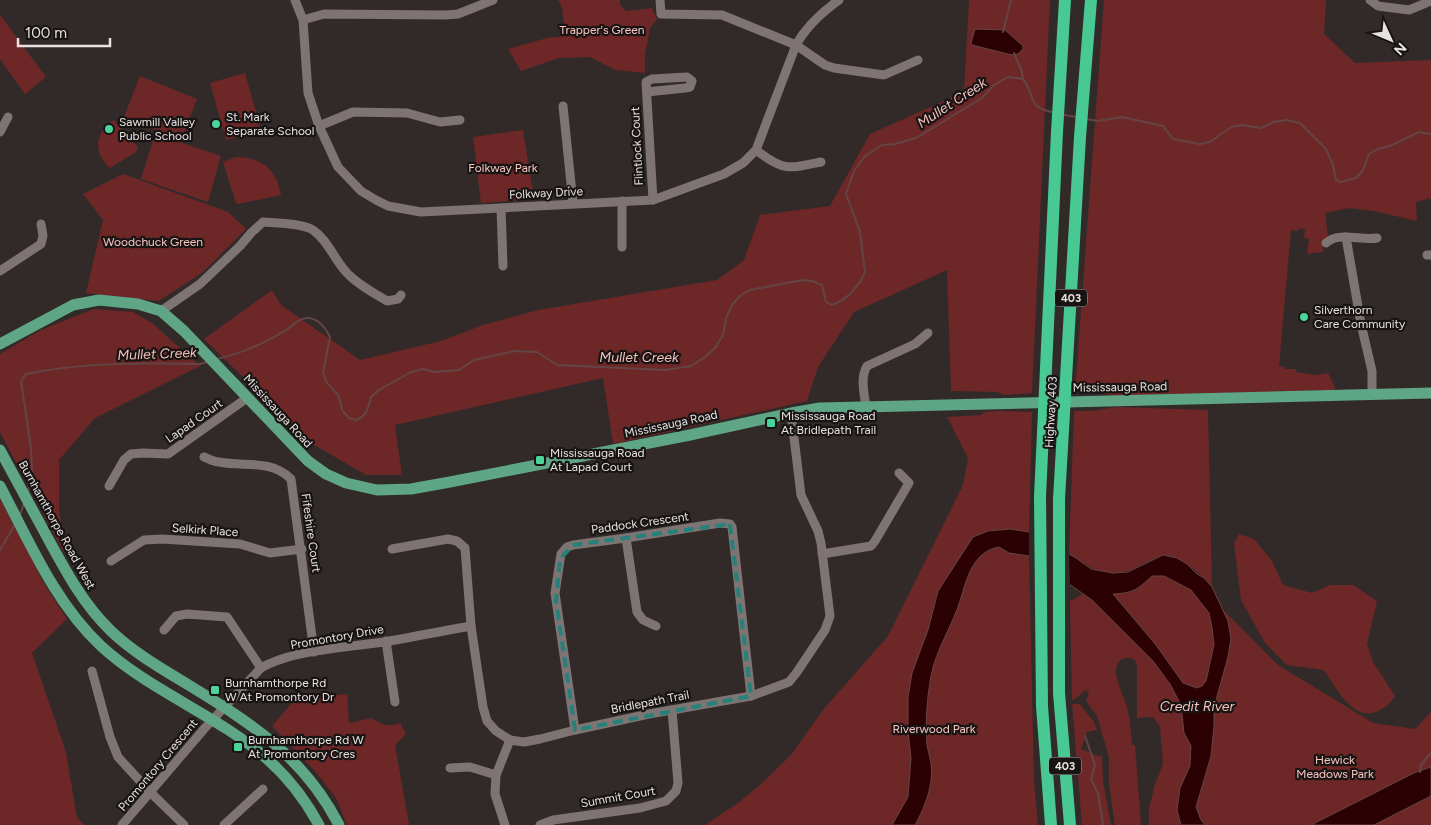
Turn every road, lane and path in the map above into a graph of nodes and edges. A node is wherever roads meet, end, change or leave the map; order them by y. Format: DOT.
graph roads {
  1 [pos="295,0"];
  2 [pos="493,0"];
  3 [pos="660,0"];
  4 [pos="839,0"];
  5 [pos="1065,0"];
  6 [pos="1091,0"];
  7 [pos="1370,0"];
  8 [pos="1431,1"];
  9 [pos="303,20"];
  10 [pos="796,45"];
  11 [pos="918,60"];
  12 [pos="647,92"];
  13 [pos="563,106"];
  14 [pos="8,117"];
  15 [pos="460,120"];
  16 [pos="319,126"];
  17 [pos="0,132"];
  18 [pos="756,150"];
  19 [pos="820,162"];
  20 [pos="652,200"];
  21 [pos="622,201"];
  22 [pos="573,203"];
  23 [pos="501,208"];
  24 [pos="41,224"];
  25 [pos="1346,237"];
  26 [pos="1377,238"];
  27 [pos="1326,243"];
  28 [pos="622,246"];
  29 [pos="503,266"];
  30 [pos="0,271"];
  31 [pos="401,295"];
  32 [pos="161,311"];
  33 [pos="928,334"];
  34 [pos="0,344"];
  35 [pos="1431,394"];
  36 [pos="1372,395"];
  37 [pos="247,398"];
  38 [pos="866,406"];
  39 [pos="791,413"];
  40 [pos="0,450"];
  41 [pos="204,457"];
  42 [pos="899,473"];
  43 [pos="0,486"];
  44 [pos="109,486"];
  45 [pos="626,538"];
  46 [pos="302,549"];
  47 [pos="392,549"];
  48 [pos="822,554"];
  49 [pos="111,561"];
  50 [pos="471,626"];
  51 [pos="656,626"];
  52 [pos="164,630"];
  53 [pos="386,642"];
  54 [pos="314,652"];
  55 [pos="261,668"];
  56 [pos="92,671"];
  57 [pos="751,696"];
  58 [pos="395,702"];
  59 [pos="224,708"];
  60 [pos="672,710"];
  61 [pos="212,721"];
  62 [pos="576,730"];
  63 [pos="510,740"];
  64 [pos="450,768"];
  65 [pos="496,775"];
  66 [pos="263,789"];
  67 [pos="150,792"];
  68 [pos="122,825"];
  69 [pos="184,825"];
  70 [pos="224,825"];
  71 [pos="319,825"];
  72 [pos="339,825"];
  73 [pos="505,825"];
  74 [pos="540,825"];
  75 [pos="1051,825"];
  76 [pos="1070,825"];
  1 -- 9 [label="street, Folkway Drive"];
  2 -- 9 [label="street"];
  3 -- 10 [label="street"];
  4 -- 10 [label="street, Folkway Drive"];
  5 -- 75 [label="highway, Highway 403 / 403"];
  6 -- 76 [label="highway, Highway 403 / 403"];
  7 -- 8 [label="street"];
  9 -- 16 [label="street, Folkway Drive"];
  10 -- 11 [label="street"];
  10 -- 18 [label="street, Folkway Drive"];
  12 -- 20 [label="street, Flintlock Court"];
  13 -- 22 [label="street"];
  14 -- 17 [label="street"];
  15 -- 16 [label="street"];
  16 -- 23 [label="street, Folkway Drive"];
  18 -- 19 [label="street"];
  18 -- 20 [label="street, Folkway Drive"];
  20 -- 21 [label="street, Folkway Drive"];
  21 -- 22 [label="street, Folkway Drive"];
  21 -- 28 [label="street"];
  22 -- 23 [label="street, Folkway Drive"];
  23 -- 29 [label="street"];
  24 -- 30 [label="street"];
  25 -- 26 [label="street"];
  25 -- 27 [label="street"];
  25 -- 36 [label="street"];
  31 -- 32 [label="street"];
  32 -- 34 [label="main road, Mississauga Road"];
  32 -- 37 [label="main road, Mississauga Road"];
  33 -- 38 [label="street"];
  35 -- 36 [label="main road, Mississauga Road"];
  36 -- 38 [label="main road, Mississauga Road"];
  37 -- 39 [label="main road, Mississauga Road"];
  37 -- 44 [label="street, Lapad Court"];
  38 -- 39 [label="main road, Mississauga Road"];
  39 -- 48 [label="street, Bridlepath Trail"];
  40 -- 59 [label="main road, Burnhamthorpe Road West"];
  41 -- 46 [label="street, Fifeshire Court"];
  42 -- 48 [label="street"];
  43 -- 61 [label="main road"];
  45 -- 51 [label="street"];
  45 -- 57 [label="street, Paddock Crescent"];
  45 -- 62 [label="street, Paddock Crescent"];
  46 -- 49 [label="street, Selkirk Place"];
  46 -- 54 [label="street, Fifeshire Court"];
  47 -- 50 [label="street"];
  48 -- 57 [label="street, Bridlepath Trail"];
  50 -- 53 [label="street, Promontory Drive"];
  50 -- 63 [label="street"];
  52 -- 55 [label="street"];
  53 -- 54 [label="street, Promontory Drive"];
  53 -- 58 [label="street"];
  54 -- 55 [label="street, Promontory Drive"];
  55 -- 59 [label="street, Promontory Drive"];
  56 -- 67 [label="street"];
  57 -- 60 [label="street, Bridlepath Trail"];
  59 -- 61 [label="street, Promontory Crescent"];
  59 -- 72 [label="main road, Burnhamthorpe Road West"];
  60 -- 62 [label="street, Bridlepath Trail"];
  60 -- 74 [label="street, Summit Court"];
  61 -- 67 [label="street, Promontory Crescent"];
  61 -- 71 [label="main road"];
  62 -- 63 [label="street, Bridlepath Trail"];
  63 -- 65 [label="street"];
  64 -- 65 [label="street"];
  65 -- 73 [label="street"];
  66 -- 70 [label="street"];
  67 -- 68 [label="street, Promontory Crescent"];
  67 -- 69 [label="street"];
}
